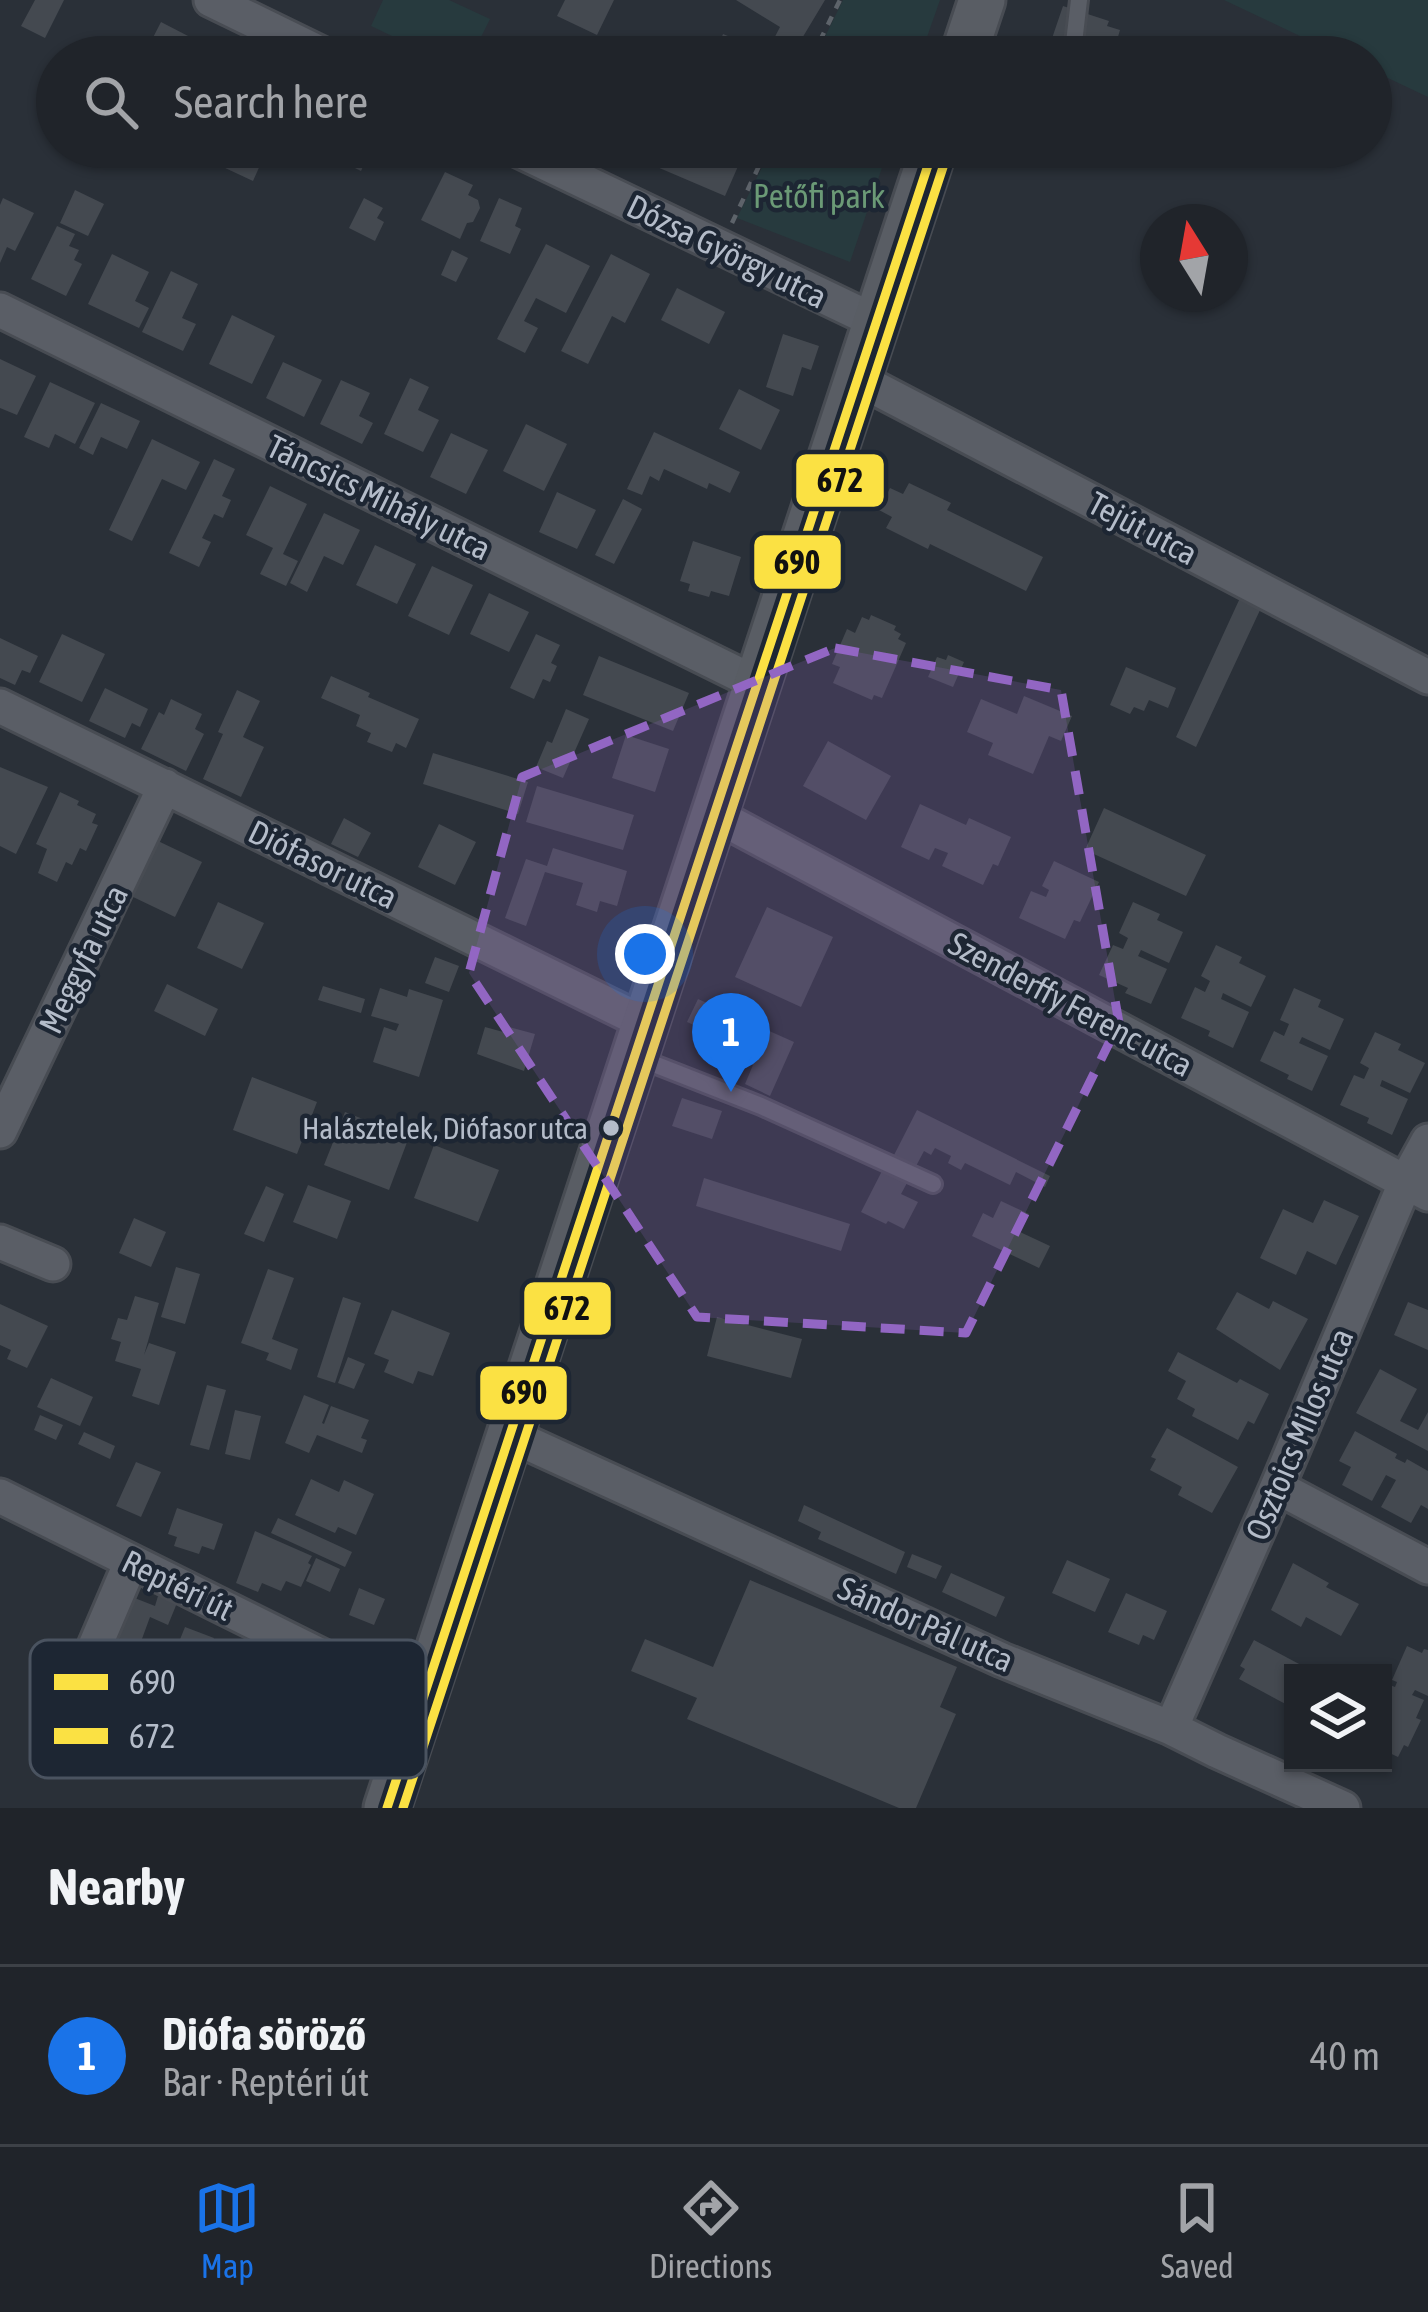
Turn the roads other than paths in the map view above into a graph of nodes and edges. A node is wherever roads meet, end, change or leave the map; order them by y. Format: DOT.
graph roads {
  1 [pos="212,0"];
  2 [pos="982,0"];
  3 [pos="1079,0"];
  4 [pos="285,36"];
  5 [pos="970,36"];
  6 [pos="1076,36"];
  7 [pos="555,168"];
  8 [pos="927,168"];
  9 [pos="0,310"];
  10 [pos="877,322"];
  11 [pos="858,379"];
  12 [pos="1428,677"];
  13 [pos="758,684"];
  14 [pos="0,706"];
  15 [pos="165,787"];
  16 [pos="715,815"];
  17 [pos="641,1040"];
  18 [pos="0,1131"];
  19 [pos="1428,1142"];
  20 [pos="933,1184"];
  21 [pos="1417,1188"];
  22 [pos="0,1242"];
  23 [pos="52,1264"];
  24 [pos="511,1435"];
  25 [pos="1277,1486"];
  26 [pos="0,1496"];
  27 [pos="131,1562"];
  28 [pos="1428,1567"];
  29 [pos="98,1640"];
  30 [pos="289,1640"];
  31 [pos="426,1693"];
  32 [pos="1171,1727"];
  33 [pos="397,1778"];
  34 [pos="387,1808"];
  35 [pos="1343,1808"];
  1 -- 4 [label="street"];
  2 -- 5 [label="main road"];
  3 -- 6 [label="lane"];
  7 -- 10 [label="street, Dózsa György utca"];
  8 -- 10 [label="main road"];
  9 -- 13 [label="street, Táncsics Mihály utca"];
  10 -- 11 [label="main road"];
  11 -- 12 [label="street, Tejút utca"];
  11 -- 13 [label="main road"];
  13 -- 16 [label="main road"];
  14 -- 15 [label="street, Diófasor utca"];
  15 -- 17 [label="street, Diófasor utca"];
  15 -- 18 [label="street, Meggyfa utca"];
  16 -- 17 [label="main road"];
  16 -- 21 [label="street, Szenderffy Ferenc utca"];
  17 -- 20 [label="lane"];
  17 -- 24 [label="main road"];
  19 -- 21 [label="street, Osztoics Milos utca"];
  21 -- 25 [label="street, Osztoics Milos utca"];
  22 -- 23 [label="street"];
  24 -- 31 [label="main road"];
  24 -- 32 [label="street, Sándor Pál utca"];
  25 -- 28 [label="street"];
  25 -- 32 [label="street, Osztoics Milos utca"];
  26 -- 27 [label="street, Reptéri út"];
  27 -- 29 [label="street"];
  27 -- 30 [label="street, Reptéri út"];
  32 -- 35 [label="street, Sándor Pál utca"];
  33 -- 34 [label="main road"];
}
